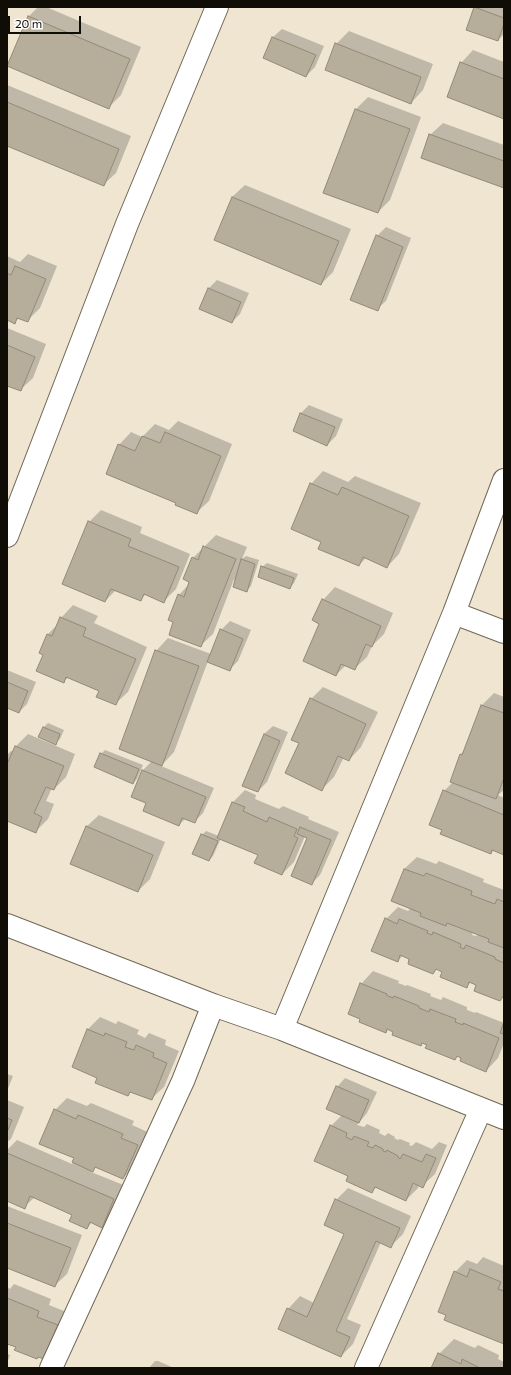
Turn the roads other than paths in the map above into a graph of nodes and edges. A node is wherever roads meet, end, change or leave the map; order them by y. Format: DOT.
graph roads {
  1 [pos="217,7"];
  2 [pos="504,480"];
  3 [pos="7,536"];
  4 [pos="454,613"];
  5 [pos="504,632"];
  6 [pos="7,925"];
  7 [pos="213,1005"];
  8 [pos="282,1029"];
  9 [pos="482,1109"];
  10 [pos="504,1118"];
  11 [pos="51,1368"];
  12 [pos="366,1368"];
  1 -- 3 [label="street"];
  2 -- 4 [label="street"];
  4 -- 5 [label="street"];
  4 -- 8 [label="street"];
  6 -- 7 [label="street"];
  7 -- 8 [label="street"];
  7 -- 11 [label="street"];
  8 -- 9 [label="street"];
  9 -- 10 [label="street"];
  9 -- 12 [label="street"];
}
